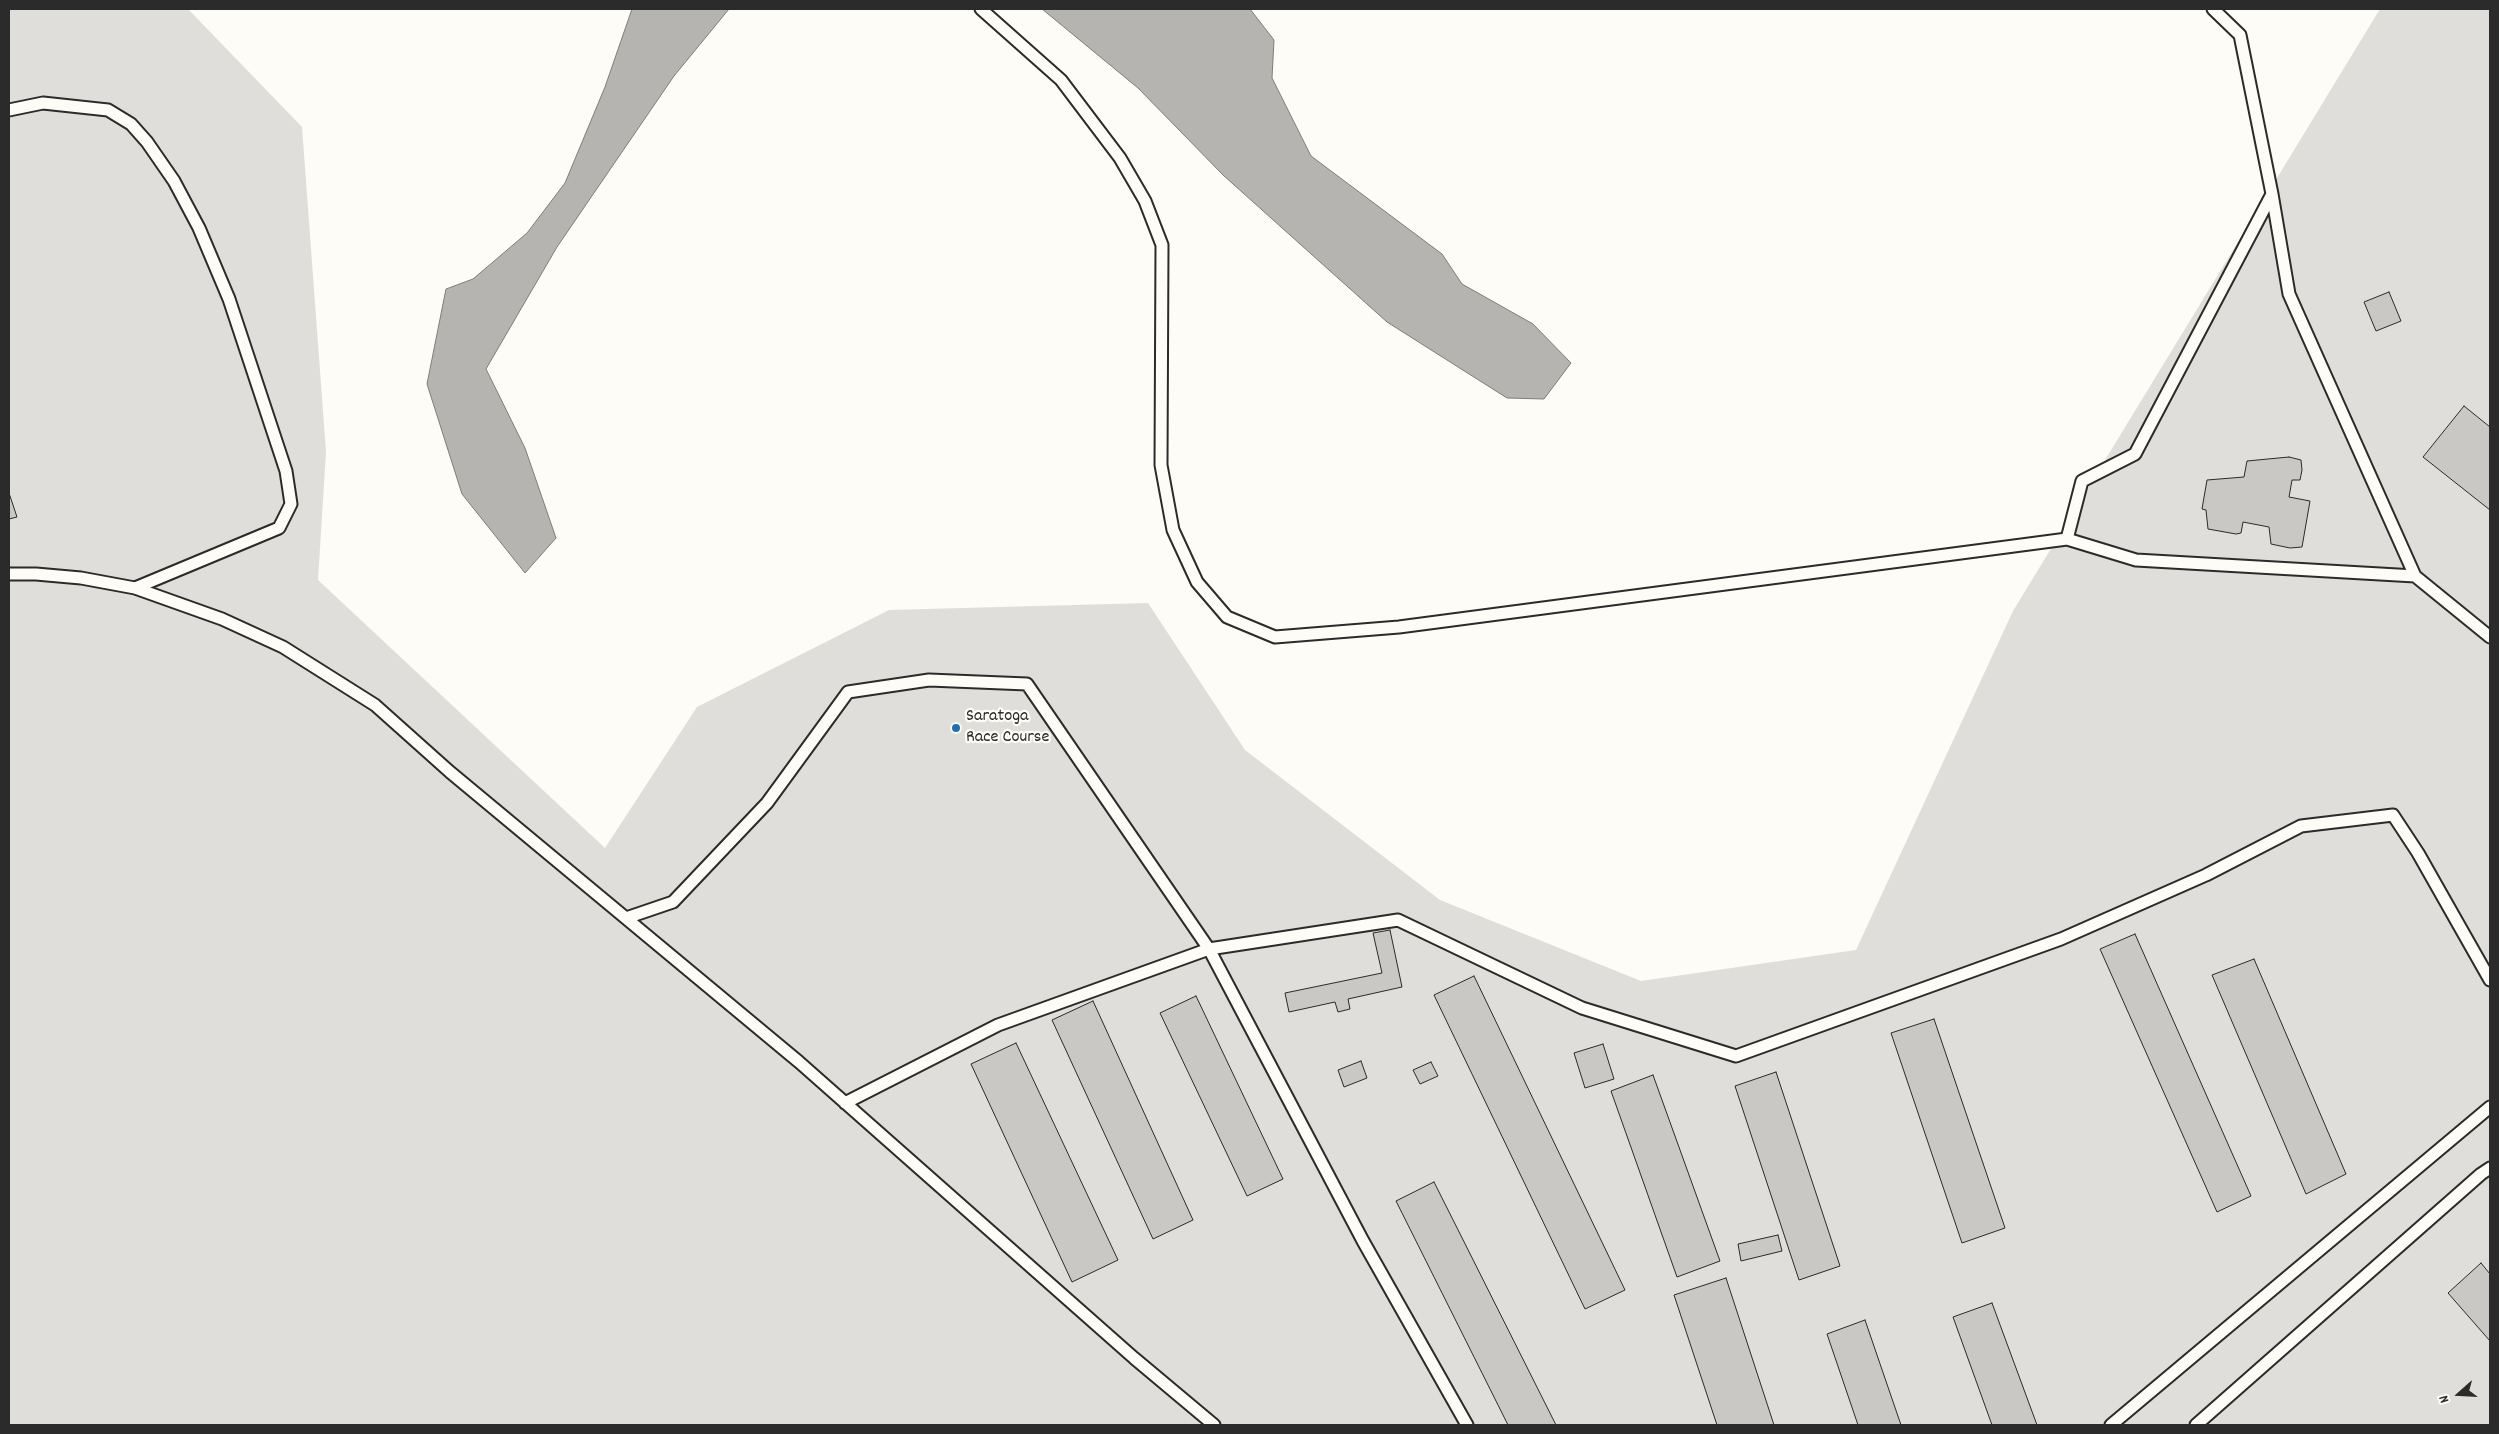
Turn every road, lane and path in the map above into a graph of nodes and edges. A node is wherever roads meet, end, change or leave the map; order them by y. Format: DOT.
graph roads {
  1 [pos="981,9"];
  2 [pos="2213,9"];
  3 [pos="9,110"];
  4 [pos="2272,194"];
  5 [pos="2067,539"];
  6 [pos="9,574"];
  7 [pos="2415,576"];
  8 [pos="135,588"];
  9 [pos="2490,637"];
  10 [pos="626,918"];
  11 [pos="1210,948"];
  12 [pos="2490,980"];
  13 [pos="845,1103"];
  14 [pos="2490,1107"];
  15 [pos="2490,1168"];
  16 [pos="1214,1425"];
  17 [pos="1467,1425"];
  18 [pos="2111,1425"];
  19 [pos="2196,1425"];
  1 -- 5 [label="lane"];
  2 -- 4 [label="lane"];
  3 -- 8 [label="lane"];
  4 -- 5 [label="lane"];
  4 -- 7 [label="lane"];
  5 -- 7 [label="lane"];
  6 -- 8 [label="lane"];
  7 -- 9 [label="lane"];
  8 -- 10 [label="lane"];
  10 -- 11 [label="lane"];
  10 -- 13 [label="lane"];
  11 -- 12 [label="lane"];
  11 -- 13 [label="lane"];
  11 -- 17 [label="lane"];
  13 -- 16 [label="lane"];
  14 -- 18 [label="lane"];
  15 -- 19 [label="lane"];
}
